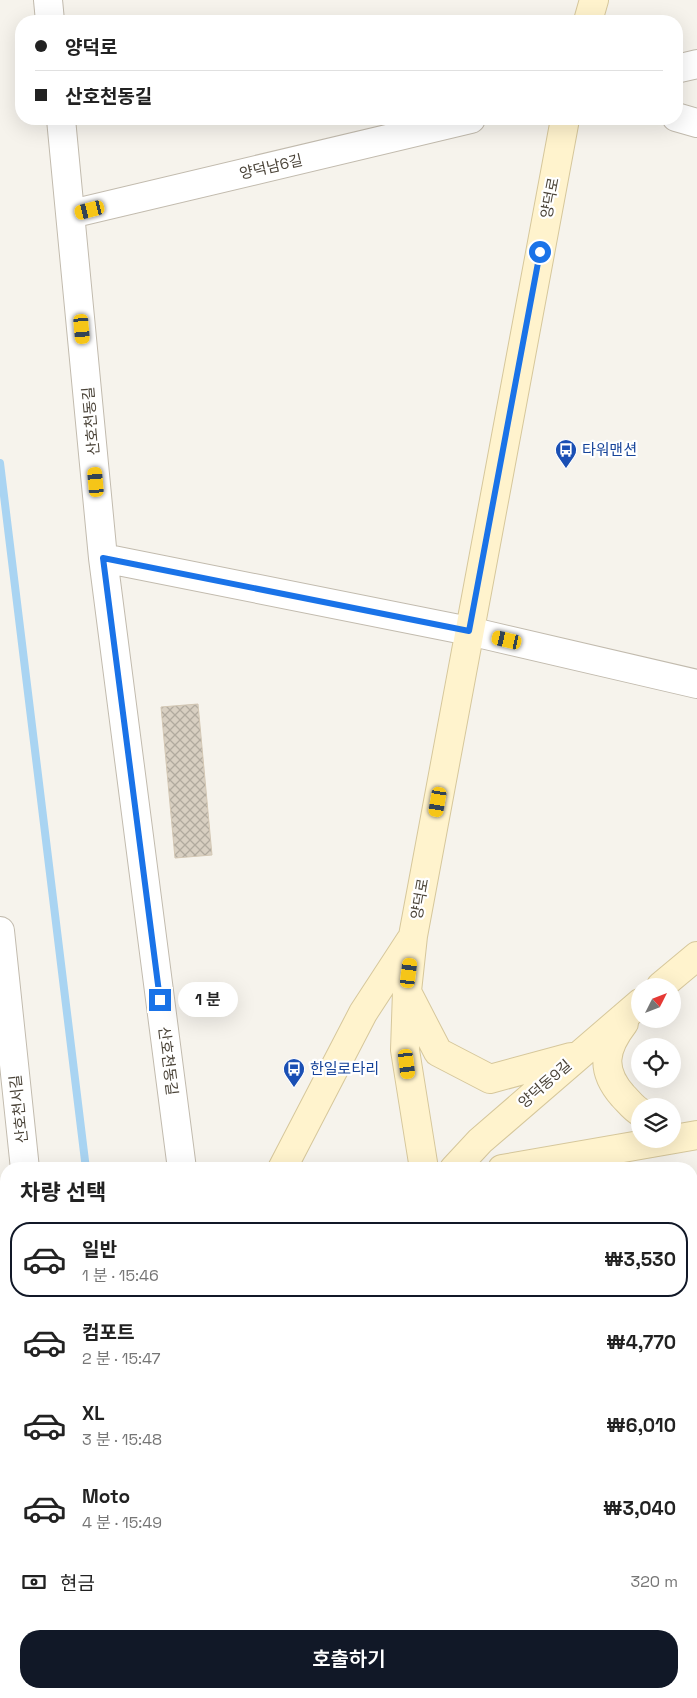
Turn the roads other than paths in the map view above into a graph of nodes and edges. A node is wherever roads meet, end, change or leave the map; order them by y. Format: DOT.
graph roads {
  1 [pos="48,0"];
  2 [pos="594,0"];
  3 [pos="49,15"];
  4 [pos="590,15"];
  5 [pos="697,64"];
  6 [pos="683,67"];
  7 [pos="683,119"];
  8 [pos="697,123"];
  9 [pos="62,125"];
  10 [pos="446,125"];
  11 [pos="564,125"];
  12 [pos="71,214"];
  13 [pos="103,558"];
  14 [pos="469,631"];
  15 [pos="697,684"];
  16 [pos="0,931"];
  17 [pos="414,936"];
  18 [pos="697,956"];
  19 [pos="670,978"];
  20 [pos="406,991"];
  21 [pos="631,1011"];
  22 [pos="631,1014"];
  23 [pos="577,1056"];
  24 [pos="631,1103"];
  25 [pos="681,1124"];
  26 [pos="697,1125"];
  27 [pos="697,1135"];
  28 [pos="24,1162"];
  29 [pos="181,1162"];
  30 [pos="286,1162"];
  31 [pos="423,1162"];
  32 [pos="460,1162"];
  33 [pos="542,1162"];
  1 -- 3 [label="street"];
  2 -- 4 [label="main road"];
  5 -- 6 [label="street"];
  7 -- 8 [label="street"];
  9 -- 12 [label="street, 산호천동길"];
  10 -- 12 [label="street, 양덕남6길"];
  11 -- 14 [label="main road, 양덕로"];
  12 -- 13 [label="street, 산호천동길"];
  13 -- 14 [label="street"];
  13 -- 29 [label="street, 산호천동길"];
  14 -- 15 [label="street"];
  14 -- 17 [label="main road, 양덕로"];
  16 -- 28 [label="street, 산호천서길"];
  17 -- 20 [label="main road, 양덕로"];
  17 -- 30 [label="main road"];
  18 -- 19 [label="main road"];
  20 -- 23 [label="main road"];
  20 -- 31 [label="main road, 양덕로"];
  21 -- 23 [label="main road, 양덕동9길"];
  22 -- 24 [label="main road"];
  23 -- 32 [label="main road, 양덕동9길"];
  25 -- 26 [label="main road"];
  27 -- 33 [label="main road"];
}
